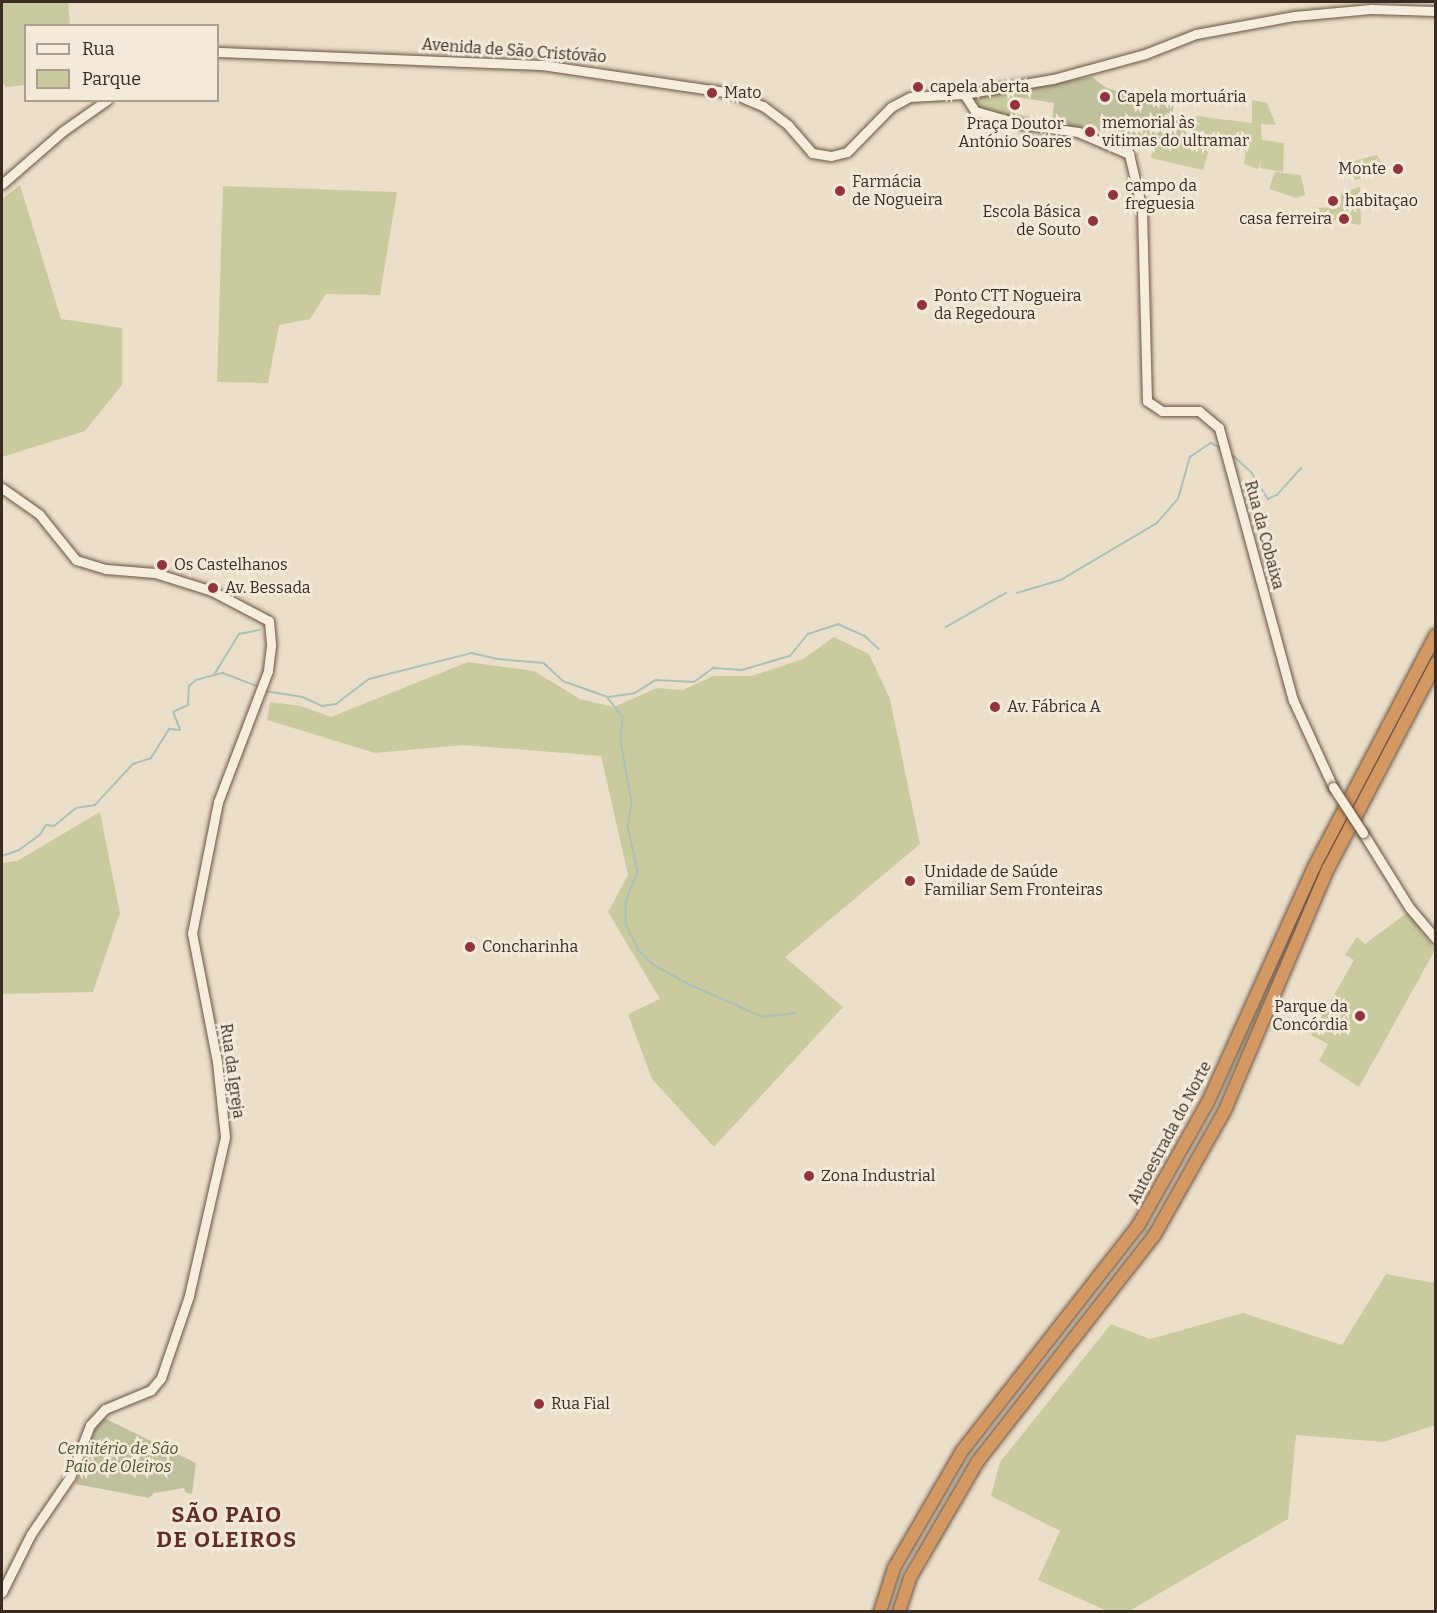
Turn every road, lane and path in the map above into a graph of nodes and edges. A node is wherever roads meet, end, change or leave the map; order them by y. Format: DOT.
graph roads {
  1 [pos="1436,10"];
  2 [pos="219,52"];
  3 [pos="964,94"];
  4 [pos="104,102"];
  5 [pos="2,184"];
  6 [pos="2,488"];
  7 [pos="1436,635"];
  8 [pos="1436,663"];
  9 [pos="1436,939"];
  10 [pos="2,1592"];
  11 [pos="880,1611"];
  12 [pos="899,1611"];
  1 -- 3 [label="main road, Avenida de São Cristóvão"];
  2 -- 3 [label="main road, Avenida de São Cristóvão"];
  3 -- 9 [label="main road, Rua da Cobaixa, bridge"];
  4 -- 5 [label="main road"];
  6 -- 10 [label="main road, Rua da Igreja"];
  7 -- 11 [label="highway, Autoestrada do Norte"];
  8 -- 12 [label="highway"];
}
